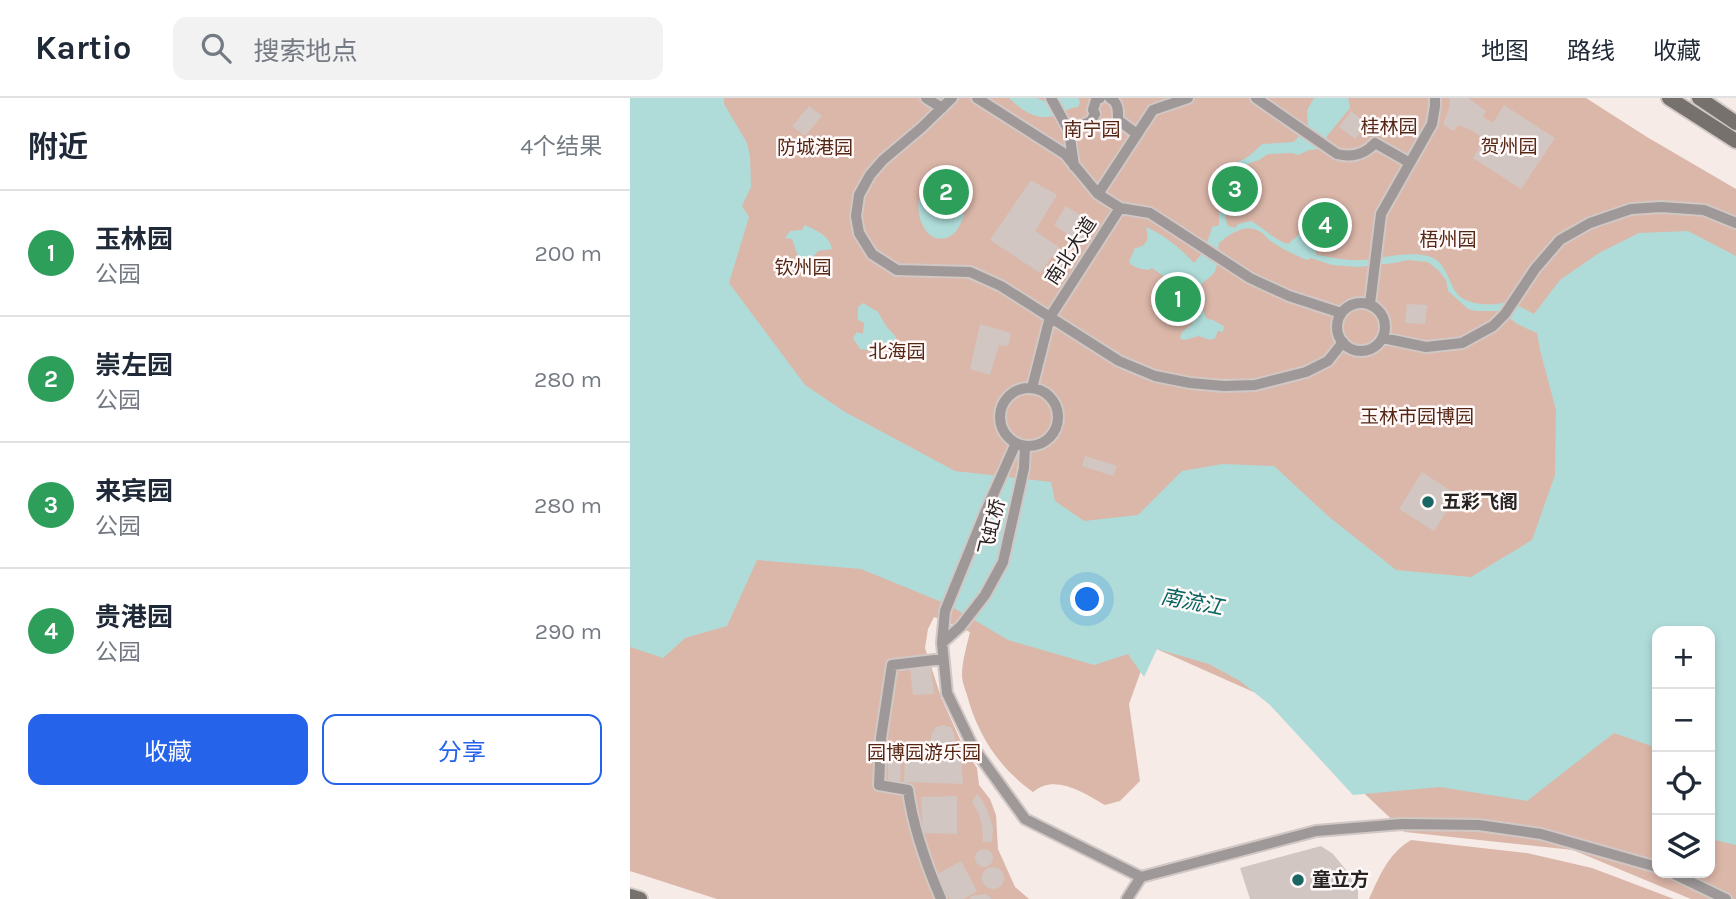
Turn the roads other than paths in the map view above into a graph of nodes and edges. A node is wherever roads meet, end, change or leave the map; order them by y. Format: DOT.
graph roads {
  1 [pos="926,98"];
  2 [pos="952,98"];
  3 [pos="977,98"];
  4 [pos="1100,98"];
  5 [pos="1110,98"];
  6 [pos="1188,98"];
  7 [pos="1256,98"];
  8 [pos="1435,98"];
  9 [pos="1669,98"];
  10 [pos="1699,98"];
  11 [pos="1052,99"];
  12 [pos="942,108"];
  13 [pos="1736,122"];
  14 [pos="1069,131"];
  15 [pos="1137,134"];
  16 [pos="1736,141"];
  17 [pos="1410,163"];
  18 [pos="1074,166"];
  19 [pos="1098,194"];
  20 [pos="1120,208"];
  21 [pos="1736,223"];
  22 [pos="1370,304"];
  23 [pos="1341,313"];
  24 [pos="1050,317"];
  25 [pos="1383,338"];
  26 [pos="1343,342"];
  27 [pos="1032,388"];
  28 [pos="1020,444"];
  29 [pos="942,643"];
  30 [pos="943,659"];
  31 [pos="1652,866"];
  32 [pos="1141,877"];
  33 [pos="1682,878"];
  34 [pos="630,896"];
  35 [pos="640,899"];
  36 [pos="941,899"];
  37 [pos="1127,899"];
  38 [pos="1726,899"];
  1 -- 12 [label="street"];
  2 -- 12 [label="street"];
  3 -- 18 [label="street"];
  4 -- 14 [label="street"];
  5 -- 15 [label="street"];
  6 -- 15 [label="street, 南北大道"];
  7 -- 17 [label="street"];
  8 -- 17 [label="street"];
  9 -- 16 [label="main road"];
  10 -- 13 [label="main road"];
  11 -- 14 [label="street"];
  12 -- 24 [label="street"];
  14 -- 18 [label="street"];
  15 -- 19 [label="street, 南北大道"];
  17 -- 22 [label="street"];
  18 -- 19 [label="street"];
  19 -- 20 [label="street, 南北大道"];
  20 -- 23 [label="street"];
  20 -- 24 [label="street, 南北大道"];
  21 -- 25 [label="street"];
  22 -- 23 [label="street"];
  22 -- 25 [label="street"];
  23 -- 26 [label="street"];
  24 -- 26 [label="street"];
  24 -- 27 [label="street, 南北大道"];
  25 -- 26 [label="street"];
  27 -- 28 [label="street"];
  27 -- 28 [label="street"];
  28 -- 29 [label="street, 飞虹桥"];
  28 -- 29 [label="street, 飞虹桥"];
  29 -- 30 [label="street, 飞虹桥"];
  30 -- 32 [label="street, 飞虹桥"];
  30 -- 36 [label="street"];
  31 -- 32 [label="street"];
  32 -- 37 [label="street"];
  33 -- 38 [label="street"];
  34 -- 35 [label="main road"];
}
